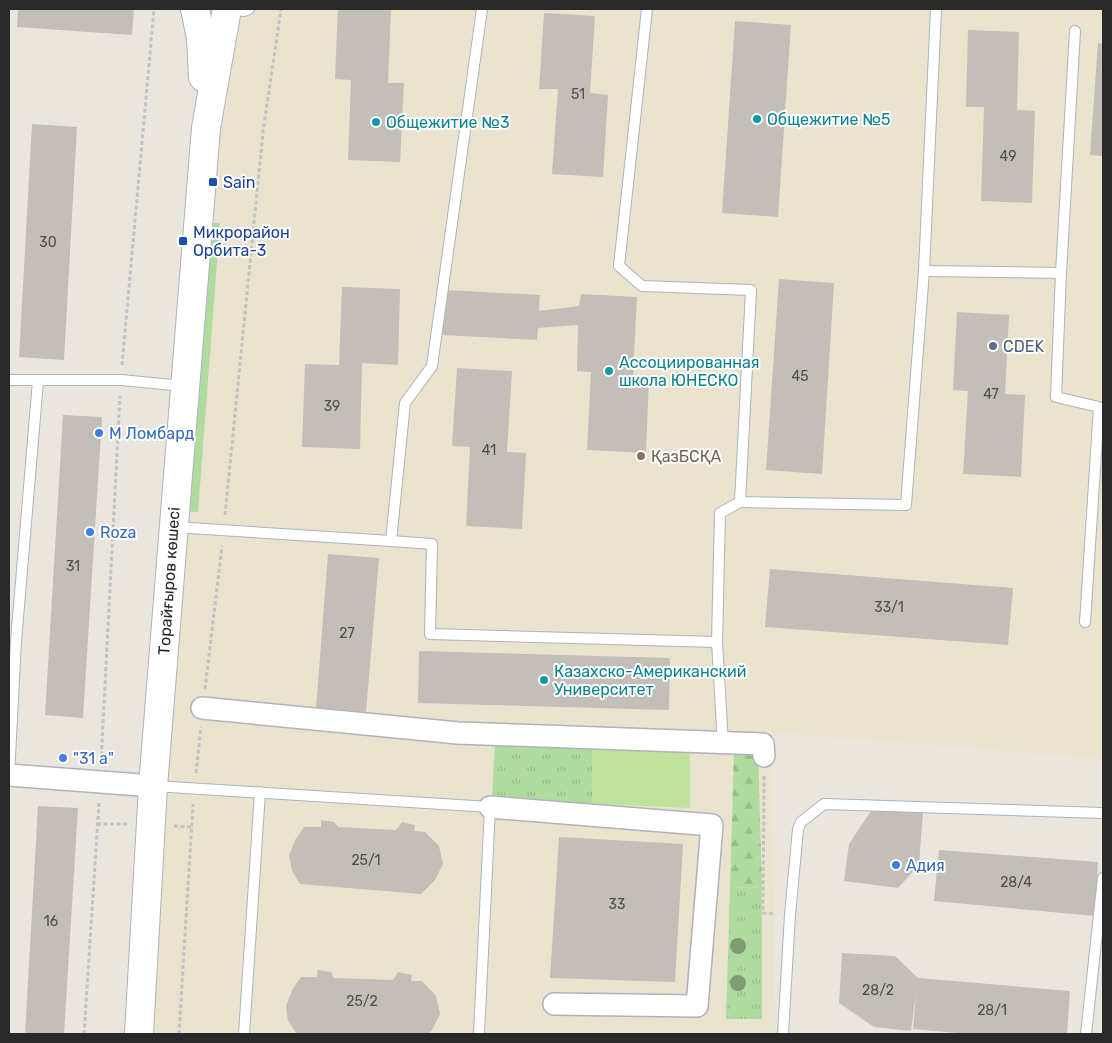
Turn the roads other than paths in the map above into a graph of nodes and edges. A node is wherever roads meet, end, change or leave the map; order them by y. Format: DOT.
graph roads {
  1 [pos="195,9"];
  2 [pos="228,9"];
  3 [pos="249,9"];
  4 [pos="482,9"];
  5 [pos="647,9"];
  6 [pos="936,9"];
  7 [pos="1075,31"];
  8 [pos="206,128"];
  9 [pos="924,271"];
  10 [pos="1061,273"];
  11 [pos="9,380"];
  12 [pos="38,381"];
  13 [pos="184,386"];
  14 [pos="740,502"];
  15 [pos="173,527"];
  16 [pos="391,541"];
  17 [pos="1085,622"];
  18 [pos="12,641"];
  19 [pos="717,642"];
  20 [pos="202,708"];
  21 [pos="723,745"];
  22 [pos="764,756"];
  23 [pos="9,776"];
  24 [pos="153,786"];
  25 [pos="260,792"];
  26 [pos="490,807"];
  27 [pos="1103,813"];
  28 [pos="1103,878"];
  29 [pos="554,1004"];
  30 [pos="139,1034"];
  31 [pos="244,1034"];
  32 [pos="479,1034"];
  33 [pos="783,1034"];
  34 [pos="1086,1034"];
  1 -- 8 [label="street"];
  2 -- 3 [label="lane"];
  2 -- 8 [label="street"];
  4 -- 16 [label="lane"];
  5 -- 14 [label="lane"];
  6 -- 9 [label="lane"];
  7 -- 10 [label="lane"];
  8 -- 13 [label="street, Торайғыров көшесі"];
  9 -- 10 [label="lane"];
  9 -- 14 [label="lane"];
  10 -- 17 [label="lane"];
  11 -- 12 [label="lane"];
  12 -- 13 [label="lane"];
  12 -- 18 [label="lane"];
  13 -- 15 [label="street, Торайғыров көшесі"];
  14 -- 19 [label="lane"];
  15 -- 16 [label="lane"];
  15 -- 24 [label="street, Торайғыров көшесі"];
  16 -- 19 [label="lane"];
  18 -- 23 [label="lane"];
  19 -- 21 [label="lane"];
  20 -- 21 [label="street"];
  21 -- 22 [label="street"];
  23 -- 24 [label="street"];
  24 -- 25 [label="lane"];
  24 -- 30 [label="street, Торайғыров көшесі"];
  25 -- 26 [label="lane"];
  25 -- 31 [label="lane"];
  26 -- 29 [label="street"];
  26 -- 32 [label="lane"];
  27 -- 33 [label="lane"];
  28 -- 34 [label="lane"];
}
